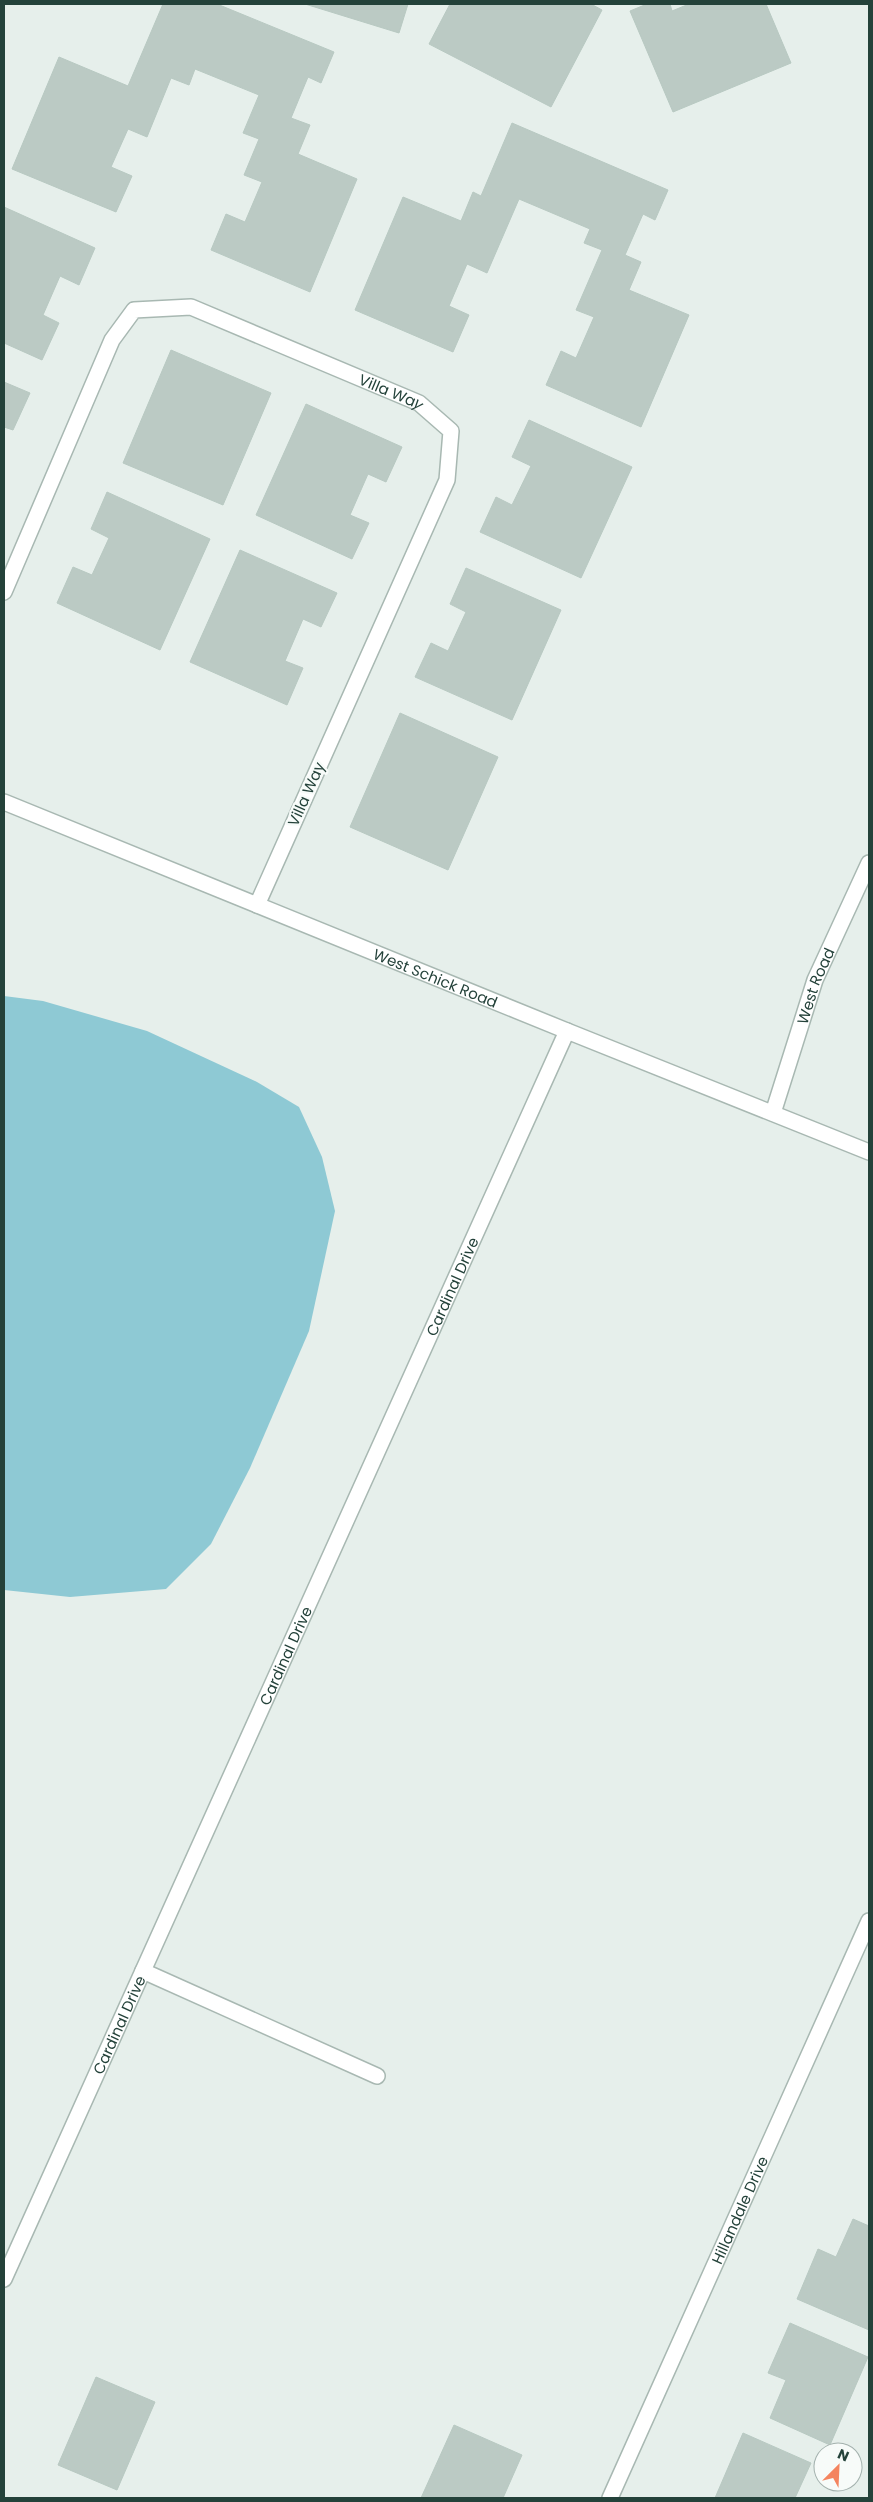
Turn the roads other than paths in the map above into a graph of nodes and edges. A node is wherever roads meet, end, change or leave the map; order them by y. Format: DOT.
graph roads {
  1 [pos="4,592"];
  2 [pos="4,802"];
  3 [pos="869,863"];
  4 [pos="257,905"];
  5 [pos="567,1031"];
  6 [pos="773,1113"];
  7 [pos="869,1152"];
  8 [pos="869,1921"];
  9 [pos="142,1971"];
  10 [pos="377,2076"];
  11 [pos="4,2279"];
  12 [pos="610,2498"];
  1 -- 4 [label="street, Villa Way"];
  2 -- 4 [label="street, West Schick Road"];
  3 -- 6 [label="street, West Road"];
  4 -- 5 [label="street, West Schick Road"];
  5 -- 6 [label="street, West Schick Road"];
  5 -- 9 [label="street, Cardinal Drive"];
  6 -- 7 [label="street, West Schick Road"];
  8 -- 12 [label="street, Hillandale Drive"];
  9 -- 10 [label="street"];
  9 -- 11 [label="street, Cardinal Drive"];
}
